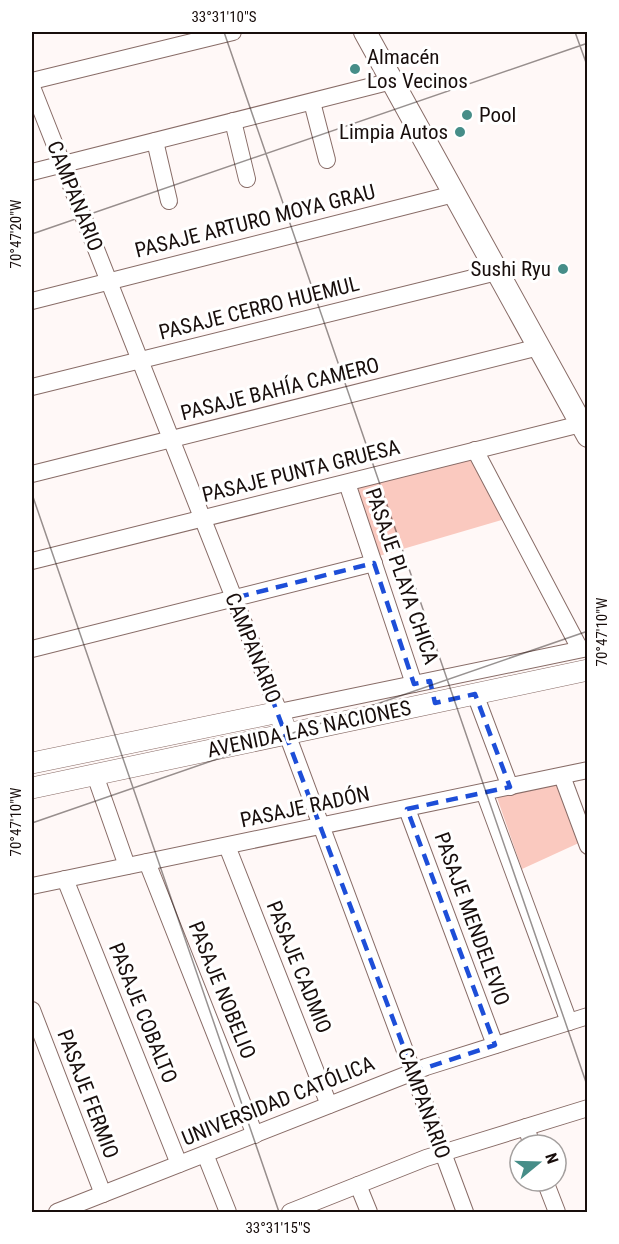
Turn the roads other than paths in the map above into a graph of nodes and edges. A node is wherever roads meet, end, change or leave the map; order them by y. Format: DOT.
graph roads {
  1 [pos="233,32"];
  2 [pos="365,32"];
  3 [pos="32,81"];
  4 [pos="392,81"];
  5 [pos="32,87"];
  6 [pos="312,102"];
  7 [pos="233,121"];
  8 [pos="155,141"];
  9 [pos="327,160"];
  10 [pos="62,164"];
  11 [pos="32,172"];
  12 [pos="247,179"];
  13 [pos="454,194"];
  14 [pos="169,201"];
  15 [pos="497,272"];
  16 [pos="108,281"];
  17 [pos="32,301"];
  18 [pos="539,347"];
  19 [pos="140,360"];
  20 [pos="32,387"];
  21 [pos="584,430"];
  22 [pos="171,439"];
  23 [pos="476,450"];
  24 [pos="32,474"];
  25 [pos="347,483"];
  26 [pos="202,519"];
  27 [pos="32,561"];
  28 [pos="374,563"];
  29 [pos="234,598"];
  30 [pos="584,648"];
  31 [pos="32,649"];
  32 [pos="588,670"];
  33 [pos="422,682"];
  34 [pos="475,694"];
  35 [pos="435,703"];
  36 [pos="279,712"];
  37 [pos="287,734"];
  38 [pos="32,763"];
  39 [pos="588,770"];
  40 [pos="95,775"];
  41 [pos="562,776"];
  42 [pos="510,787"];
  43 [pos="32,788"];
  44 [pos="484,792"];
  45 [pos="407,808"];
  46 [pos="321,827"];
  47 [pos="227,846"];
  48 [pos="588,846"];
  49 [pos="147,862"];
  50 [pos="127,866"];
  51 [pos="65,879"];
  52 [pos="32,886"];
  53 [pos="32,1010"];
  54 [pos="588,1016"];
  55 [pos="569,1022"];
  56 [pos="495,1045"];
  57 [pos="413,1072"];
  58 [pos="329,1105"];
  59 [pos="588,1108"];
  60 [pos="526,1127"];
  61 [pos="528,1133"];
  62 [pos="255,1135"];
  63 [pos="443,1153"];
  64 [pos="205,1154"];
  65 [pos="179,1164"];
  66 [pos="358,1185"];
  67 [pos="550,1193"];
  68 [pos="103,1194"];
  69 [pos="57,1212"];
  70 [pos="228,1212"];
  71 [pos="290,1212"];
  72 [pos="369,1212"];
  73 [pos="465,1212"];
  74 [pos="557,1212"];
  1 -- 3 [label="street"];
  2 -- 4 [label="main road"];
  4 -- 6 [label="street"];
  4 -- 13 [label="main road"];
  5 -- 10 [label="street, CAMPANARIO"];
  6 -- 7 [label="street"];
  6 -- 9 [label="street"];
  7 -- 8 [label="street"];
  7 -- 12 [label="street"];
  8 -- 10 [label="street"];
  8 -- 14 [label="street"];
  10 -- 11 [label="street"];
  10 -- 16 [label="street, CAMPANARIO"];
  13 -- 15 [label="main road"];
  13 -- 16 [label="street, PASAJE ARTURO MOYA GRAU"];
  15 -- 18 [label="main road"];
  15 -- 19 [label="street, PASAJE CERRO HUEMUL"];
  16 -- 17 [label="street, PASAJE ARTURO MOYA GRAU"];
  16 -- 19 [label="street, CAMPANARIO"];
  18 -- 21 [label="main road"];
  18 -- 22 [label="street, PASAJE BAHÍA CAMERO"];
  19 -- 20 [label="street, PASAJE CERRO HUEMUL"];
  19 -- 22 [label="street, CAMPANARIO"];
  21 -- 23 [label="street, PASAJE PUNTA GRUESA"];
  22 -- 24 [label="street, PASAJE BAHÍA CAMERO"];
  22 -- 26 [label="street, CAMPANARIO"];
  23 -- 25 [label="street, PASAJE PUNTA GRUESA"];
  23 -- 30 [label="street"];
  25 -- 26 [label="street, PASAJE PUNTA GRUESA"];
  25 -- 28 [label="street, PASAJE PLAYA CHICA"];
  26 -- 27 [label="street, PASAJE PUNTA GRUESA"];
  26 -- 29 [label="street, CAMPANARIO"];
  28 -- 29 [label="street"];
  28 -- 33 [label="street, PASAJE PLAYA CHICA"];
  29 -- 31 [label="street"];
  29 -- 36 [label="street, CAMPANARIO"];
  30 -- 33 [label="street, AVENIDA LAS NACIONES"];
  32 -- 34 [label="street, AVENIDA LAS NACIONES"];
  33 -- 35 [label="street, PASAJE PLAYA CHICA"];
  33 -- 36 [label="street, AVENIDA LAS NACIONES"];
  34 -- 35 [label="street, AVENIDA LAS NACIONES"];
  34 -- 42 [label="street"];
  35 -- 37 [label="street, AVENIDA LAS NACIONES"];
  36 -- 37 [label="street, CAMPANARIO"];
  36 -- 38 [label="street, AVENIDA LAS NACIONES"];
  37 -- 40 [label="street, AVENIDA LAS NACIONES"];
  37 -- 46 [label="street, CAMPANARIO"];
  39 -- 41 [label="street, PASAJE RADÓN"];
  40 -- 43 [label="street, AVENIDA LAS NACIONES"];
  40 -- 50 [label="street"];
  41 -- 42 [label="street, PASAJE RADÓN"];
  41 -- 48 [label="street"];
  42 -- 44 [label="street, PASAJE RADÓN"];
  44 -- 45 [label="street, PASAJE RADÓN"];
  44 -- 55 [label="street"];
  45 -- 46 [label="street, PASAJE RADÓN"];
  45 -- 56 [label="street, PASAJE MENDELEVIO"];
  46 -- 47 [label="street, PASAJE RADÓN"];
  46 -- 57 [label="street, CAMPANARIO"];
  47 -- 49 [label="street, PASAJE RADÓN"];
  47 -- 58 [label="street, PASAJE CADMIO"];
  49 -- 50 [label="street, PASAJE RADÓN"];
  49 -- 62 [label="street, PASAJE NOBELIO"];
  50 -- 51 [label="street, PASAJE RADÓN"];
  51 -- 52 [label="street, PASAJE RADÓN"];
  51 -- 65 [label="street, PASAJE COBALTO"];
  53 -- 68 [label="street, PASAJE FERMIO"];
  54 -- 55 [label="street, UNIVERSIDAD CATÓLICA"];
  55 -- 56 [label="street, UNIVERSIDAD CATÓLICA"];
  56 -- 57 [label="street, UNIVERSIDAD CATÓLICA"];
  57 -- 58 [label="street, UNIVERSIDAD CATÓLICA"];
  57 -- 63 [label="street, CAMPANARIO"];
  58 -- 62 [label="street, UNIVERSIDAD CATÓLICA"];
  59 -- 60 [label="street"];
  60 -- 61 [label="street"];
  60 -- 63 [label="street"];
  62 -- 64 [label="street, UNIVERSIDAD CATÓLICA"];
  63 -- 66 [label="street"];
  63 -- 73 [label="street, CAMPANARIO"];
  64 -- 65 [label="street, UNIVERSIDAD CATÓLICA"];
  64 -- 70 [label="street"];
  65 -- 68 [label="street, UNIVERSIDAD CATÓLICA"];
  66 -- 71 [label="street"];
  66 -- 72 [label="street"];
  67 -- 74 [label="street"];
  68 -- 69 [label="street, UNIVERSIDAD CATÓLICA"];
}
